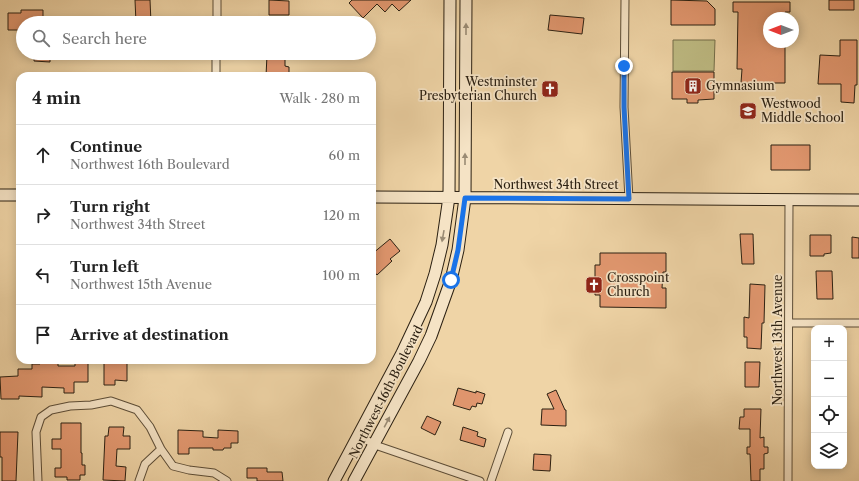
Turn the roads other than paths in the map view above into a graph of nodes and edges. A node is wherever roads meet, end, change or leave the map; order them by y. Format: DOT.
graph roads {
  1 [pos="217,0"];
  2 [pos="450,0"];
  3 [pos="466,0"];
  4 [pos="625,0"];
  5 [pos="217,16"];
  6 [pos="216,60"];
  7 [pos="216,72"];
  8 [pos="0,195"];
  9 [pos="16,195"];
  10 [pos="376,197"];
  11 [pos="449,198"];
  12 [pos="465,198"];
  13 [pos="629,199"];
  14 [pos="789,200"];
  15 [pos="859,200"];
  16 [pos="789,323"];
  17 [pos="859,323"];
  18 [pos="508,432"];
  19 [pos="358,435"];
  20 [pos="375,445"];
  21 [pos="161,449"];
  22 [pos="38,481"];
  23 [pos="140,481"];
  24 [pos="227,481"];
  25 [pos="334,481"];
  26 [pos="354,481"];
  27 [pos="480,481"];
  28 [pos="491,481"];
  29 [pos="788,481"];
  1 -- 5 [label="street"];
  2 -- 11 [label="main road, Northwest 16th Boulevard"];
  12 -- 3 [label="main road, Northwest 16th Boulevard, one-way"];
  4 -- 13 [label="street"];
  6 -- 7 [label="street"];
  8 -- 9 [label="main road"];
  10 -- 11 [label="main road, Northwest 34th Street"];
  11 -- 12 [label="main road, Northwest 34th Street"];
  11 -- 19 [label="main road, Northwest 16th Boulevard, one-way"];
  12 -- 13 [label="main road, Northwest 34th Street"];
  20 -- 12 [label="main road, Northwest 16th Boulevard, one-way"];
  13 -- 14 [label="main road, Northwest 34th Street"];
  14 -- 15 [label="main road, Northwest 34th Street"];
  14 -- 16 [label="street, Northwest 13th Avenue"];
  16 -- 17 [label="street"];
  16 -- 29 [label="street, Northwest 13th Avenue"];
  18 -- 28 [label="street"];
  19 -- 20 [label="street"];
  19 -- 25 [label="main road, Northwest 16th Boulevard"];
  20 -- 26 [label="main road, Northwest 16th Boulevard"];
  20 -- 27 [label="street"];
  21 -- 22 [label="street"];
  21 -- 23 [label="street"];
  21 -- 24 [label="street"];
}
